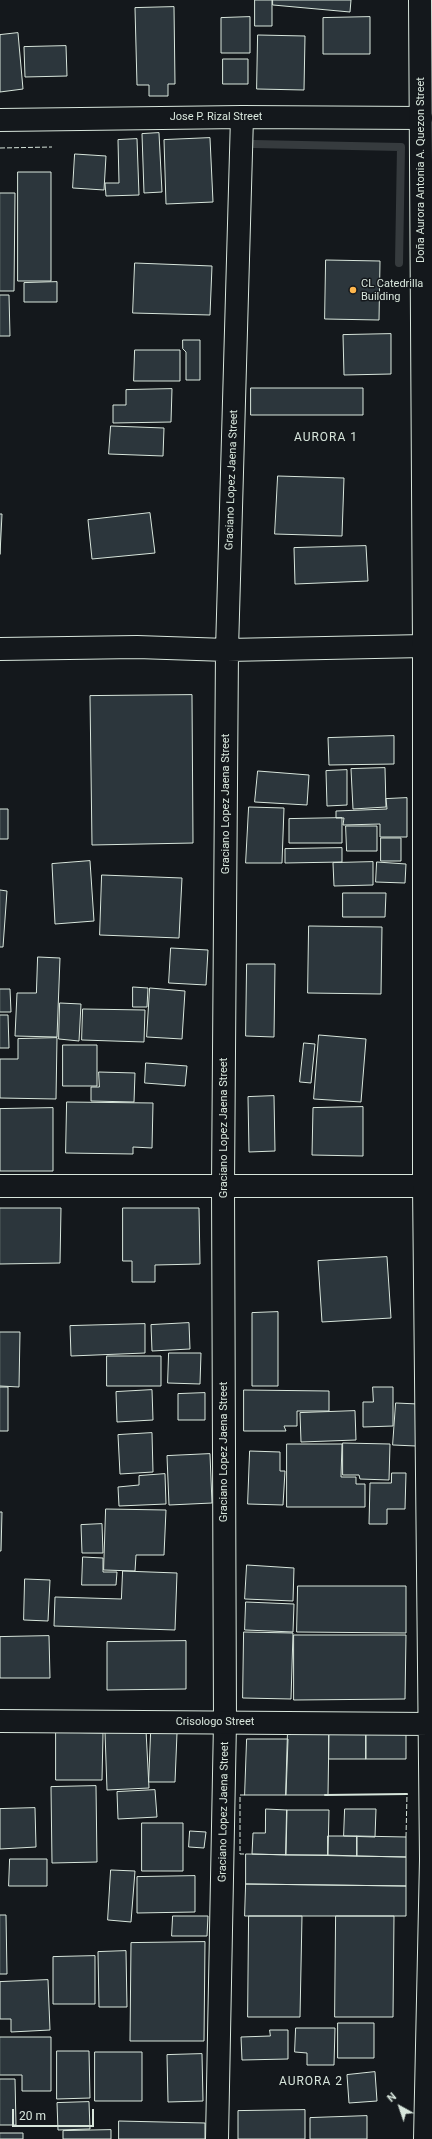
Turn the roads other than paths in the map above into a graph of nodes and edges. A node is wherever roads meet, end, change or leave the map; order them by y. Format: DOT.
graph roads {
  1 [pos="420,0"];
  2 [pos="242,117"];
  3 [pos="426,118"];
  4 [pos="0,120"];
  5 [pos="424,646"];
  6 [pos="0,649"];
  7 [pos="228,650"];
  8 [pos="0,1186"];
  9 [pos="224,1186"];
  10 [pos="424,1186"];
  11 [pos="0,1721"];
  12 [pos="226,1722"];
  13 [pos="430,1724"];
  14 [pos="431,1859"];
  15 [pos="429,2098"];
  16 [pos="217,2139"];
  17 [pos="425,2139"];
  1 -- 3 [label="street, Doña Aurora Antonia A. Quezon Street"];
  2 -- 3 [label="street, Jose P. Rizal Street"];
  2 -- 4 [label="street, Jose P. Rizal Street"];
  2 -- 7 [label="street, Graciano Lopez Jaena Street"];
  3 -- 5 [label="street, Doña Aurora Antonia A. Quezon Street"];
  5 -- 7 [label="street"];
  5 -- 10 [label="street, Doña Aurora Antonia A. Quezon Street"];
  6 -- 7 [label="street"];
  7 -- 9 [label="street, Graciano Lopez Jaena Street"];
  8 -- 9 [label="street"];
  9 -- 10 [label="street"];
  9 -- 12 [label="street, Graciano Lopez Jaena Street"];
  10 -- 13 [label="street, Doña Aurora Antonia A. Quezon Street"];
  11 -- 12 [label="street, Crisologo Street"];
  12 -- 13 [label="street, Crisologo Street"];
  12 -- 16 [label="street, Graciano Lopez Jaena Street"];
  13 -- 14 [label="street, Doña Aurora Antonia A. Quezon Street"];
  14 -- 15 [label="street, Doña Aurora Antonia A. Quezon Street"];
  15 -- 17 [label="street, Doña Aurora Antonia A. Quezon Street"];
}
